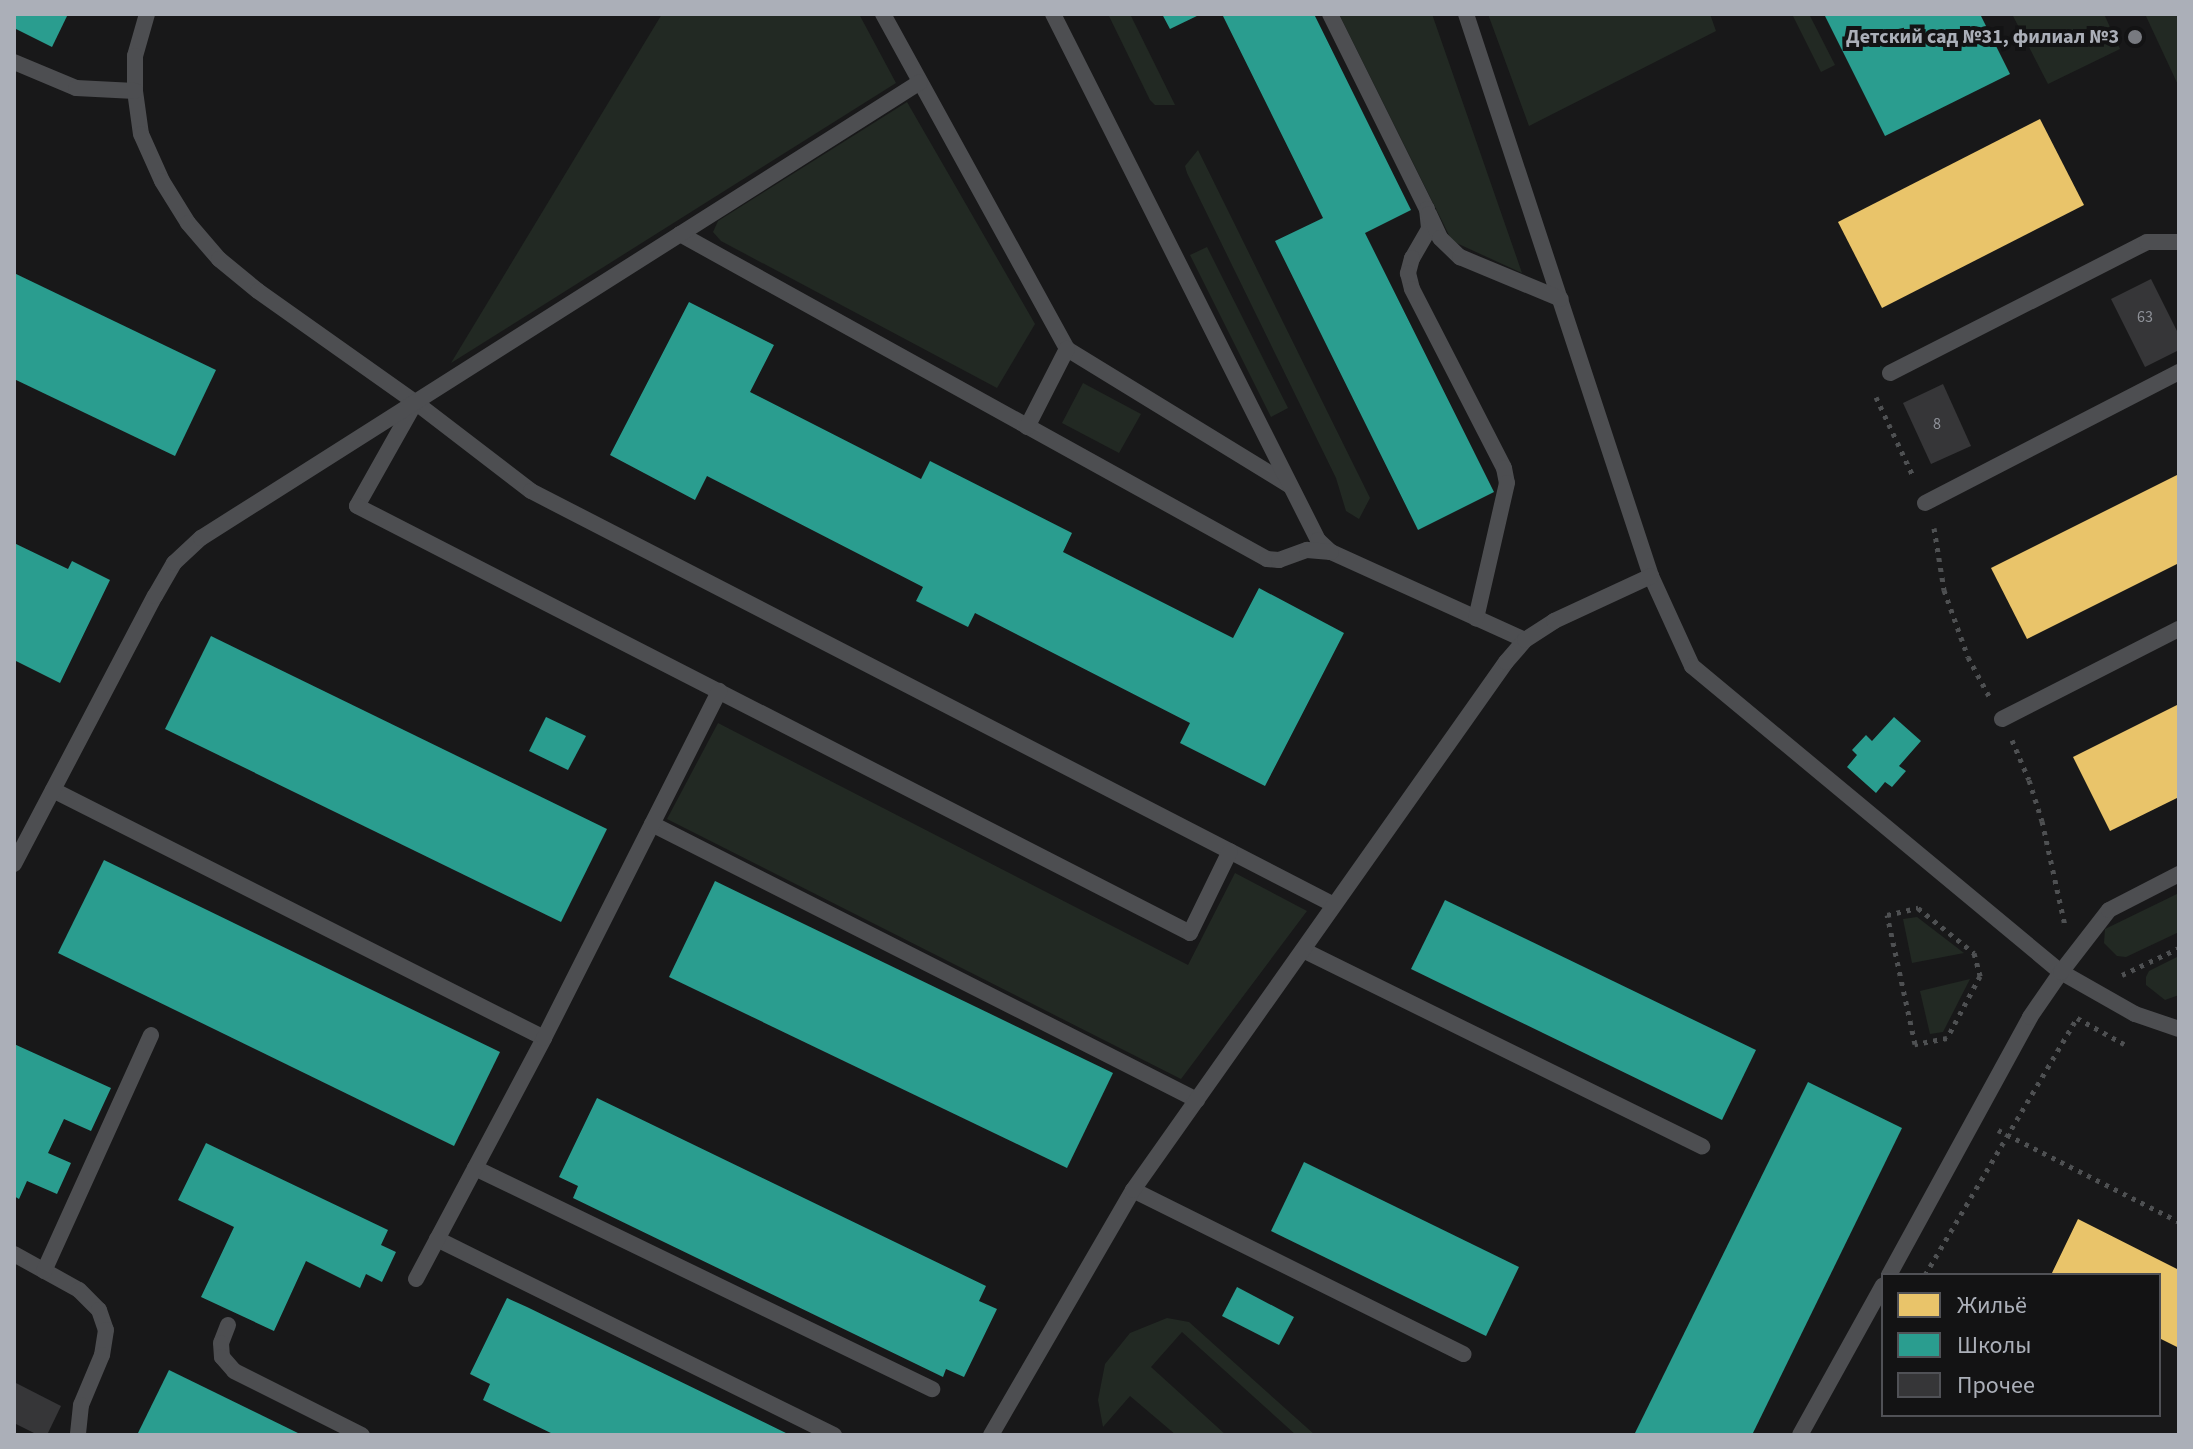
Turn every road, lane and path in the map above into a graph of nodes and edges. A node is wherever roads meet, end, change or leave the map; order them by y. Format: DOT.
graph roads {
  1 [pos="147,14"];
  2 [pos="883,14"];
  3 [pos="1053,14"];
  4 [pos="1330,14"];
  5 [pos="1466,14"];
  6 [pos="14,62"];
  7 [pos="920,82"];
  8 [pos="135,91"];
  9 [pos="1427,209"];
  10 [pos="680,234"];
  11 [pos="2179,242"];
  12 [pos="1561,299"];
  13 [pos="1067,349"];
  14 [pos="2179,372"];
  15 [pos="1890,373"];
  16 [pos="415,402"];
  17 [pos="1027,427"];
  18 [pos="1289,486"];
  19 [pos="1925,503"];
  20 [pos="1331,552"];
  21 [pos="1651,576"];
  22 [pos="1476,618"];
  23 [pos="2179,629"];
  24 [pos="1525,640"];
  25 [pos="719,691"];
  26 [pos="2002,719"];
  27 [pos="53,790"];
  28 [pos="652,824"];
  29 [pos="1230,851"];
  30 [pos="14,864"];
  31 [pos="2179,874"];
  32 [pos="1334,905"];
  33 [pos="2081,946"];
  34 [pos="2179,948"];
  35 [pos="1303,950"];
  36 [pos="1974,953"];
  37 [pos="2061,972"];
  38 [pos="2118,978"];
  39 [pos="2179,1029"];
  40 [pos="151,1035"];
  41 [pos="544,1038"];
  42 [pos="2124,1044"];
  43 [pos="1197,1100"];
  44 [pos="1976,1118"];
  45 [pos="2010,1136"];
  46 [pos="1702,1146"];
  47 [pos="475,1168"];
  48 [pos="1133,1190"];
  49 [pos="2179,1222"];
  50 [pos="437,1239"];
  51 [pos="14,1254"];
  52 [pos="44,1271"];
  53 [pos="1890,1273"];
  54 [pos="1926,1273"];
  55 [pos="416,1279"];
  56 [pos="1881,1289"];
  57 [pos="228,1325"];
  58 [pos="1463,1354"];
  59 [pos="932,1389"];
  60 [pos="78,1435"];
  61 [pos="362,1435"];
  62 [pos="834,1435"];
  63 [pos="991,1435"];
  64 [pos="1800,1435"];
  1 -- 8 [label="lane"];
  2 -- 7 [label="lane"];
  3 -- 18 [label="lane"];
  4 -- 9 [label="lane"];
  5 -- 12 [label="lane"];
  6 -- 8 [label="lane"];
  7 -- 10 [label="lane"];
  7 -- 13 [label="lane"];
  8 -- 16 [label="lane"];
  9 -- 12 [label="lane"];
  9 -- 22 [label="lane"];
  10 -- 16 [label="lane"];
  10 -- 17 [label="lane"];
  11 -- 15 [label="lane"];
  12 -- 21 [label="lane"];
  13 -- 17 [label="lane"];
  13 -- 18 [label="lane"];
  14 -- 19 [label="lane"];
  15 -- 19 [label="path"];
  16 -- 25 [label="lane"];
  16 -- 27 [label="lane"];
  16 -- 29 [label="lane"];
  17 -- 20 [label="lane"];
  18 -- 20 [label="lane"];
  19 -- 26 [label="path"];
  20 -- 22 [label="lane"];
  21 -- 24 [label="lane"];
  21 -- 37 [label="lane"];
  22 -- 24 [label="lane"];
  23 -- 26 [label="lane"];
  24 -- 32 [label="lane"];
  25 -- 28 [label="lane"];
  25 -- 29 [label="lane"];
  26 -- 33 [label="path"];
  27 -- 30 [label="lane"];
  27 -- 41 [label="lane"];
  28 -- 41 [label="lane"];
  28 -- 43 [label="lane"];
  29 -- 32 [label="lane"];
  31 -- 33 [label="lane"];
  32 -- 35 [label="lane"];
  33 -- 37 [label="lane"];
  34 -- 38 [label="path"];
  35 -- 43 [label="lane"];
  35 -- 46 [label="lane"];
  36 -- 36 [label="path"];
  37 -- 39 [label="lane"];
  37 -- 44 [label="lane"];
  40 -- 52 [label="lane"];
  41 -- 47 [label="lane"];
  42 -- 45 [label="path"];
  43 -- 48 [label="lane"];
  44 -- 45 [label="path"];
  44 -- 53 [label="lane"];
  45 -- 49 [label="path"];
  45 -- 54 [label="path"];
  47 -- 50 [label="lane"];
  47 -- 59 [label="lane"];
  48 -- 58 [label="lane"];
  48 -- 63 [label="lane"];
  50 -- 55 [label="lane"];
  50 -- 62 [label="lane"];
  51 -- 52 [label="lane"];
  52 -- 60 [label="lane"];
  56 -- 64 [label="lane"];
  57 -- 61 [label="lane"];
}
